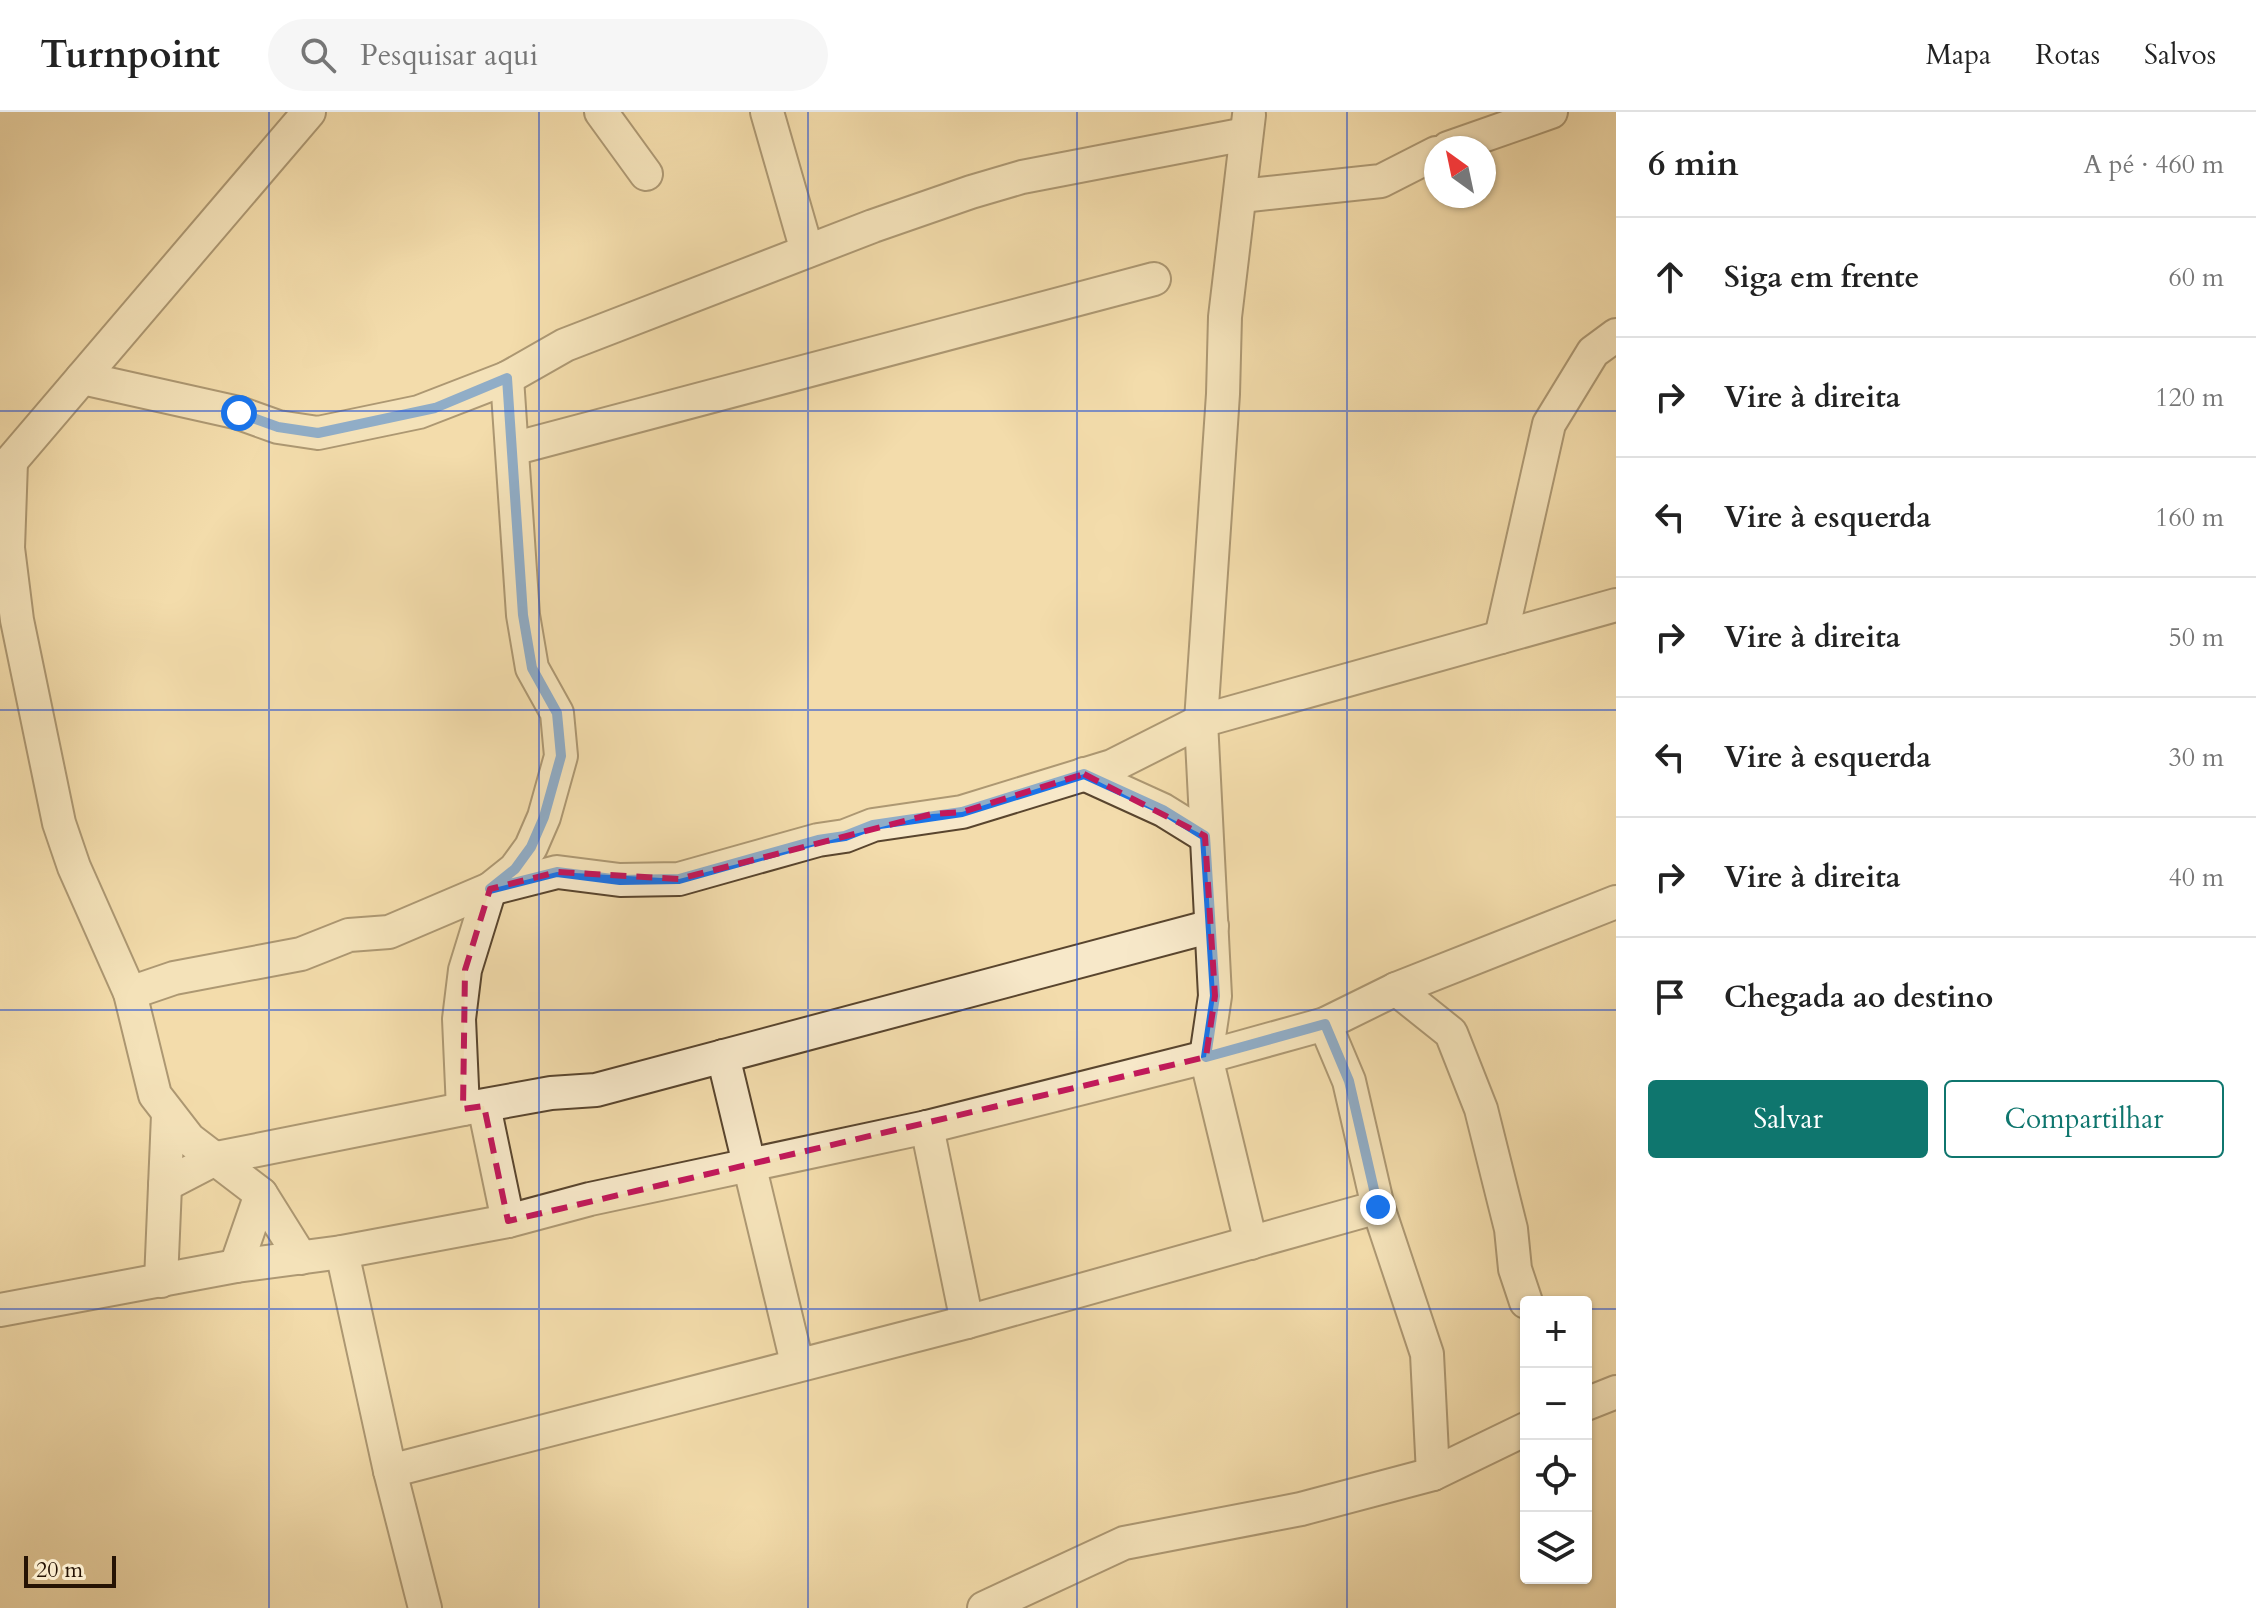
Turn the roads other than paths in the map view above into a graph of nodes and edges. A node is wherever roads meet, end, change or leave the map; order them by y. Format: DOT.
graph roads {
  1 [pos="309,112"];
  2 [pos="601,112"];
  3 [pos="767,112"];
  4 [pos="1551,112"];
  5 [pos="1248,123"];
  6 [pos="1482,136"];
  7 [pos="1424,159"];
  8 [pos="646,174"];
  9 [pos="1241,196"];
  10 [pos="807,251"];
  11 [pos="1154,279"];
  12 [pos="1616,335"];
  13 [pos="82,378"];
  14 [pos="507,378"];
  15 [pos="512,449"];
  16 [pos="6,468"];
  17 [pos="4,548"];
  18 [pos="1616,605"];
  19 [pos="1501,637"];
  20 [pos="1201,721"];
  21 [pos="1084,774"];
  22 [pos="1205,836"];
  23 [pos="490,889"];
  24 [pos="1616,902"];
  25 [pos="1212,926"];
  26 [pos="1396,989"];
  27 [pos="130,993"];
  28 [pos="1325,1024"];
  29 [pos="723,1056"];
  30 [pos="1206,1057"];
  31 [pos="474,1107"];
  32 [pos="168,1115"];
  33 [pos="927,1127"];
  34 [pos="217,1158"];
  35 [pos="750,1165"];
  36 [pos="165,1185"];
  37 [pos="261,1194"];
  38 [pos="1378,1207"];
  39 [pos="508,1221"];
  40 [pos="1251,1243"];
  41 [pos="342,1252"];
  42 [pos="301,1258"];
  43 [pos="236,1266"];
  44 [pos="161,1281"];
  45 [pos="1524,1296"];
  46 [pos="0,1310"];
  47 [pos="967,1322"];
  48 [pos="797,1363"];
  49 [pos="1616,1392"];
  50 [pos="1592,1402"];
  51 [pos="1520,1432"];
  52 [pos="390,1471"];
  53 [pos="1433,1474"];
  54 [pos="425,1608"];
  55 [pos="984,1608"];
  1 -- 13 [label="street"];
  2 -- 8 [label="street"];
  3 -- 10 [label="street"];
  4 -- 6 [label="street"];
  5 -- 9 [label="street"];
  5 -- 10 [label="street"];
  7 -- 9 [label="street"];
  9 -- 20 [label="street"];
  10 -- 14 [label="street"];
  11 -- 15 [label="street"];
  12 -- 19 [label="street"];
  13 -- 14 [label="street"];
  13 -- 16 [label="street"];
  14 -- 15 [label="street"];
  15 -- 23 [label="street"];
  16 -- 17 [label="street"];
  17 -- 27 [label="street"];
  18 -- 19 [label="street"];
  19 -- 20 [label="street"];
  20 -- 21 [label="street"];
  20 -- 22 [label="street"];
  21 -- 22 [label="street"];
  21 -- 23 [label="street"];
  22 -- 25 [label="street"];
  23 -- 27 [label="street"];
  23 -- 31 [label="street"];
  24 -- 26 [label="street"];
  25 -- 29 [label="street"];
  25 -- 30 [label="street"];
  26 -- 28 [label="street"];
  26 -- 45 [label="street"];
  27 -- 32 [label="street"];
  28 -- 30 [label="street"];
  28 -- 38 [label="street"];
  29 -- 31 [label="street"];
  29 -- 35 [label="street"];
  30 -- 33 [label="street"];
  30 -- 40 [label="street"];
  31 -- 34 [label="street"];
  31 -- 39 [label="street"];
  32 -- 34 [label="street"];
  32 -- 36 [label="street"];
  33 -- 35 [label="street"];
  33 -- 47 [label="street"];
  34 -- 36 [label="street"];
  34 -- 37 [label="street"];
  35 -- 39 [label="street"];
  35 -- 48 [label="street"];
  36 -- 44 [label="street"];
  37 -- 42 [label="street"];
  37 -- 43 [label="street"];
  38 -- 40 [label="street"];
  38 -- 53 [label="street"];
  39 -- 41 [label="street"];
  40 -- 47 [label="street"];
  41 -- 42 [label="street"];
  41 -- 52 [label="street"];
  42 -- 43 [label="street"];
  43 -- 44 [label="street"];
  44 -- 46 [label="street"];
  47 -- 48 [label="street"];
  48 -- 52 [label="street"];
  49 -- 50 [label="street"];
  51 -- 53 [label="street"];
  52 -- 54 [label="street"];
  53 -- 55 [label="street"];
}
